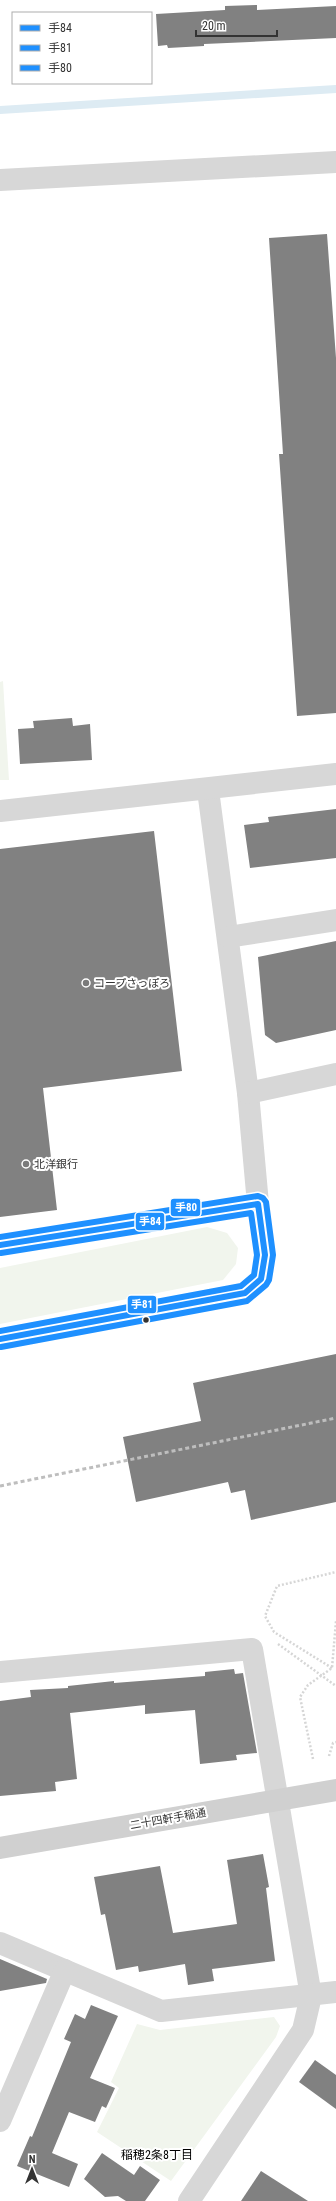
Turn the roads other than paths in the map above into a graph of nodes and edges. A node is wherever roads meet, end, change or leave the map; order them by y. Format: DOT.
graph roads {
  1 [pos="336,162"];
  2 [pos="0,180"];
  3 [pos="336,774"];
  4 [pos="208,790"];
  5 [pos="0,812"];
  6 [pos="336,920"];
  7 [pos="228,937"];
  8 [pos="336,1074"];
  9 [pos="248,1093"];
  10 [pos="258,1204"];
  11 [pos="0,1245"];
  12 [pos="0,1339"];
  13 [pos="0,1672"];
  14 [pos="336,1790"];
  15 [pos="278,1800"];
  16 [pos="0,1848"];
  17 [pos="0,1943"];
  18 [pos="65,1970"];
  19 [pos="336,1992"];
  20 [pos="311,1996"];
  21 [pos="0,2122"];
  22 [pos="189,2201"];
  1 -- 2 [label="street"];
  3 -- 4 [label="street"];
  4 -- 5 [label="street"];
  4 -- 7 [label="street"];
  6 -- 7 [label="street"];
  7 -- 9 [label="street"];
  8 -- 9 [label="street"];
  9 -- 10 [label="street"];
  10 -- 11 [label="lane"];
  10 -- 12 [label="lane"];
  13 -- 15 [label="street"];
  14 -- 15 [label="street, 二十四軒手稲通"];
  15 -- 16 [label="street, 二十四軒手稲通"];
  15 -- 20 [label="street"];
  17 -- 18 [label="street"];
  18 -- 20 [label="street"];
  18 -- 21 [label="street"];
  19 -- 20 [label="street"];
  20 -- 22 [label="street"];
}
